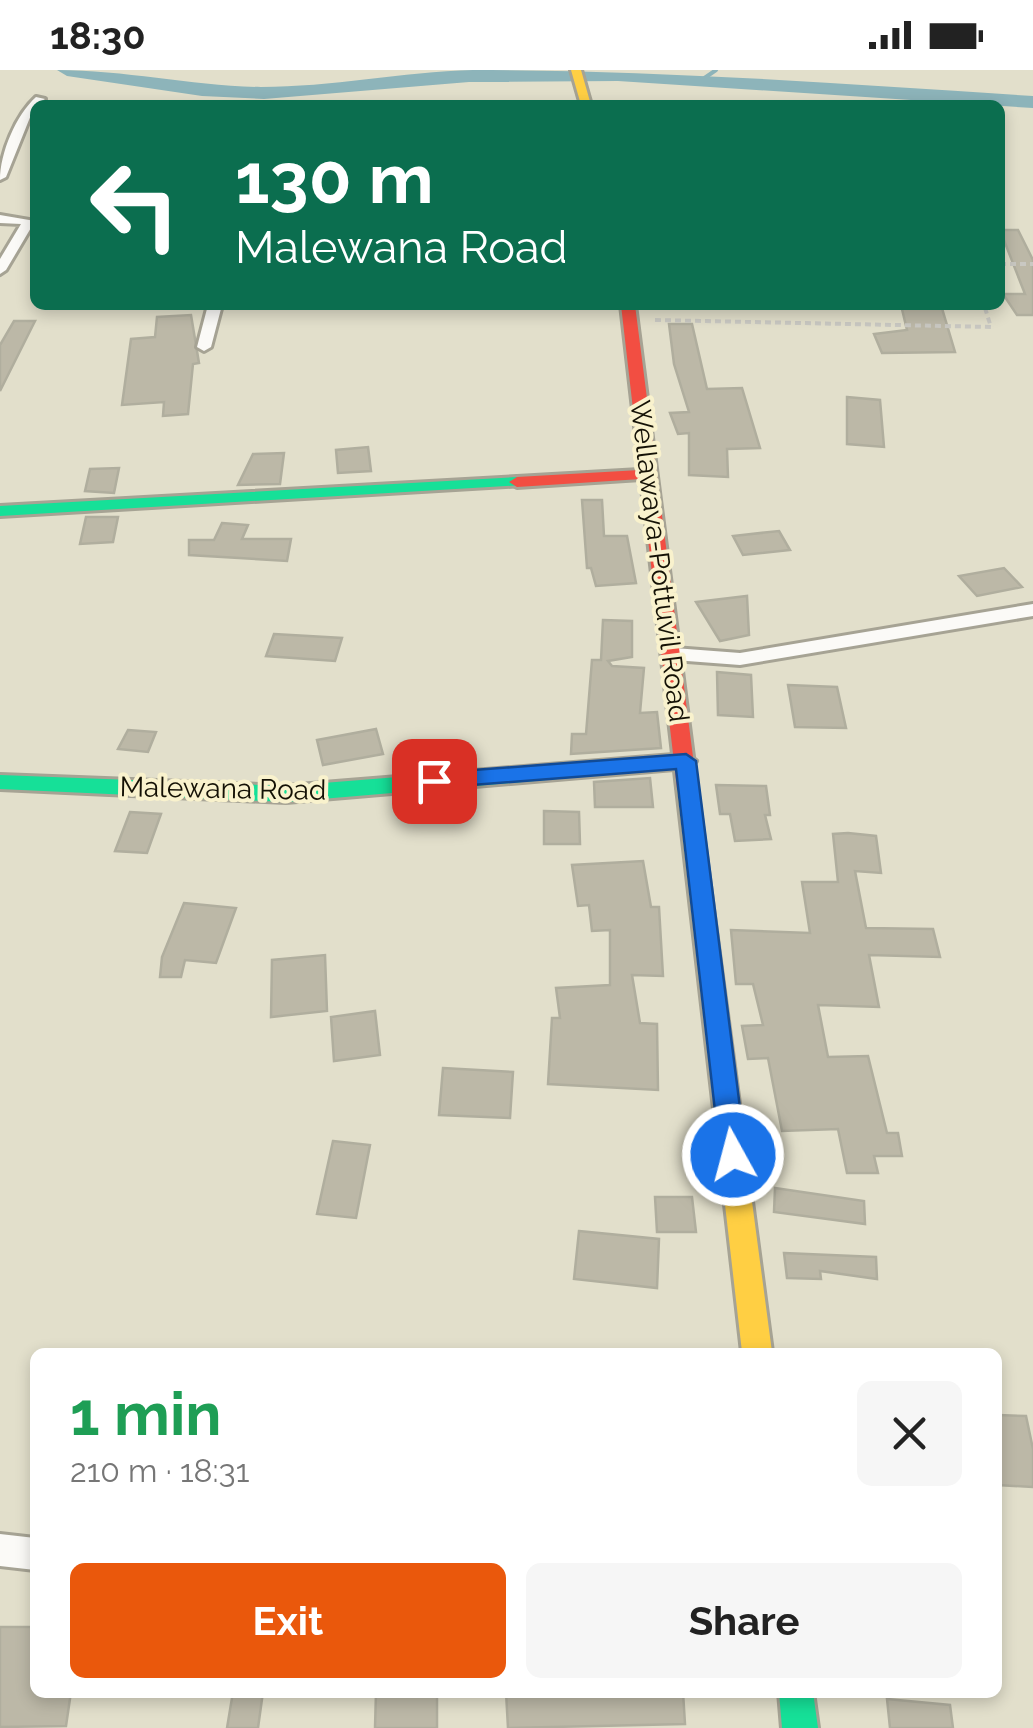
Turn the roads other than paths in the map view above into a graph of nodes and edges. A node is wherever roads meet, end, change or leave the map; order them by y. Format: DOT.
graph roads {
  1 [pos="576,70"];
  2 [pos="585,99"];
  3 [pos="30,108"];
  4 [pos="0,178"];
  5 [pos="0,219"];
  6 [pos="30,248"];
  7 [pos="14,249"];
  8 [pos="0,270"];
  9 [pos="214,310"];
  10 [pos="629,310"];
  11 [pos="204,347"];
  12 [pos="648,474"];
  13 [pos="0,511"];
  14 [pos="1033,610"];
  15 [pos="674,654"];
  16 [pos="686,761"];
  17 [pos="0,782"];
  18 [pos="757,1348"];
  19 [pos="0,1550"];
  20 [pos="30,1553"];
  21 [pos="797,1698"];
  22 [pos="800,1728"];
  1 -- 2 [label="main road"];
  3 -- 4 [label="street"];
  5 -- 7 [label="street"];
  6 -- 7 [label="street"];
  7 -- 8 [label="street"];
  9 -- 11 [label="street"];
  10 -- 12 [label="main road, Wellawaya-Pottuvil Road"];
  12 -- 13 [label="main road"];
  12 -- 15 [label="main road, Wellawaya-Pottuvil Road"];
  14 -- 15 [label="street"];
  15 -- 16 [label="main road, Wellawaya-Pottuvil Road"];
  16 -- 17 [label="main road, Malewana Road"];
  16 -- 18 [label="main road, Wellawaya-Pottuvil Road"];
  19 -- 20 [label="street"];
  21 -- 22 [label="main road"];
}
